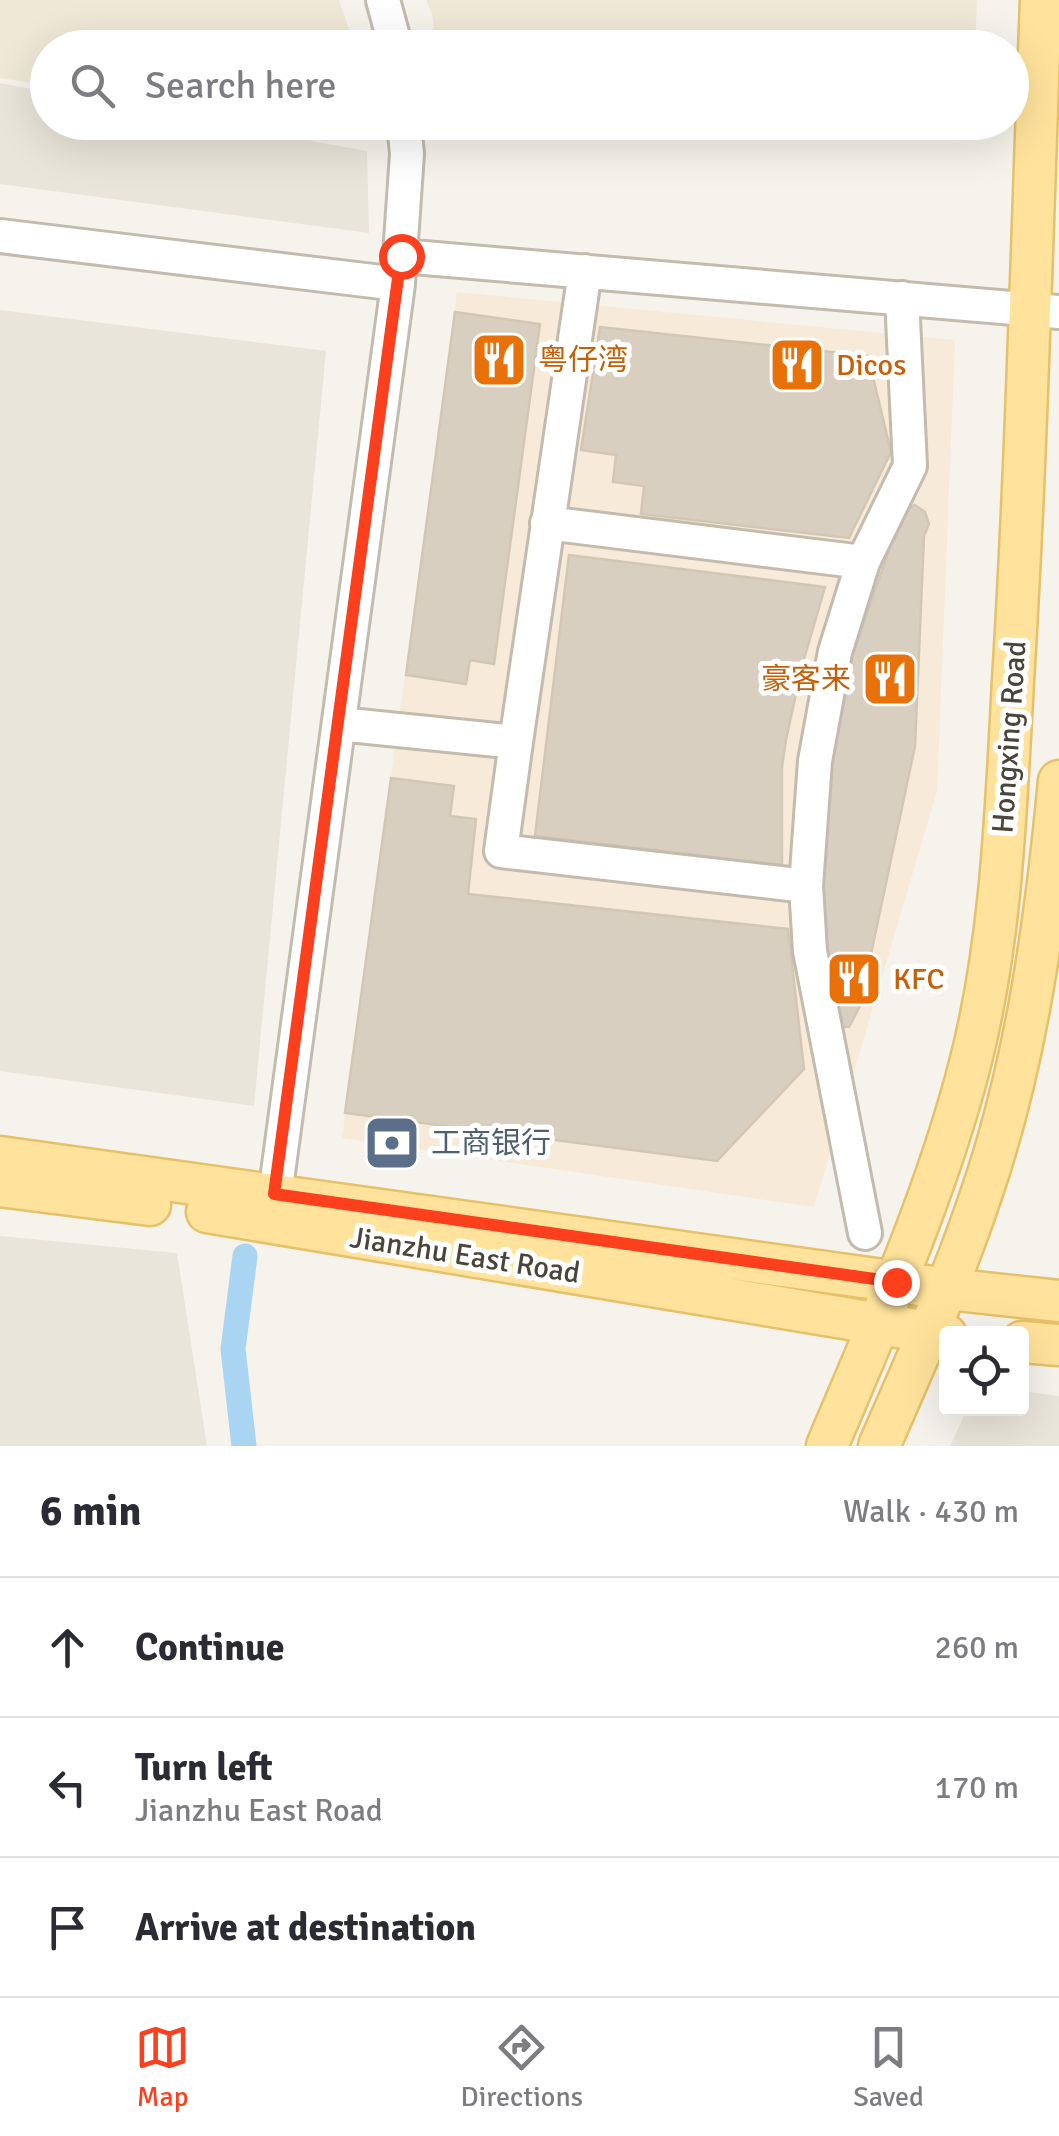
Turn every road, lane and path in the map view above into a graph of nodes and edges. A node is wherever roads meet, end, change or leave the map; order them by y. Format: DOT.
graph roads {
  1 [pos="383,0"];
  2 [pos="1040,0"];
  3 [pos="391,30"];
  4 [pos="405,140"];
  5 [pos="0,236"];
  6 [pos="400,270"];
  7 [pos="585,271"];
  8 [pos="902,298"];
  9 [pos="1044,310"];
  10 [pos="547,523"];
  11 [pos="863,562"];
  12 [pos="338,724"];
  13 [pos="516,742"];
  14 [pos="1059,781"];
  15 [pos="806,886"];
  16 [pos="0,1157"];
  17 [pos="0,1186"];
  18 [pos="274,1194"];
  19 [pos="865,1232"];
  20 [pos="896,1282"];
  21 [pos="948,1289"];
  22 [pos="1059,1300"];
  23 [pos="879,1323"];
  24 [pos="937,1335"];
  25 [pos="1029,1343"];
  26 [pos="1059,1346"];
  27 [pos="827,1446"];
  28 [pos="879,1446"];
  1 -- 3 [label="street"];
  2 -- 9 [label="main road, Hongxing Road"];
  4 -- 6 [label="street"];
  5 -- 6 [label="street"];
  6 -- 7 [label="street"];
  6 -- 12 [label="street"];
  7 -- 8 [label="street"];
  7 -- 10 [label="street"];
  8 -- 9 [label="street"];
  8 -- 11 [label="street"];
  9 -- 20 [label="main road, Hongxing Road"];
  10 -- 11 [label="street"];
  10 -- 13 [label="street"];
  11 -- 15 [label="street"];
  12 -- 13 [label="street"];
  12 -- 18 [label="street"];
  13 -- 15 [label="street"];
  14 -- 21 [label="main road, Hongxing Road"];
  15 -- 19 [label="street"];
  16 -- 18 [label="main road, Jianzhu East Road"];
  17 -- 23 [label="main road, Jianzhu East Road"];
  18 -- 20 [label="main road, Jianzhu East Road"];
  20 -- 21 [label="main road, Jianzhu East Road"];
  20 -- 23 [label="main road, Hongxing Road"];
  21 -- 22 [label="main road, Jianzhu East Road"];
  21 -- 24 [label="main road, Hongxing Road"];
  23 -- 24 [label="main road, Jianzhu East Road"];
  23 -- 27 [label="main road, Hongxing Road"];
  24 -- 28 [label="main road, Hongxing Road"];
  25 -- 26 [label="main road"];
}
